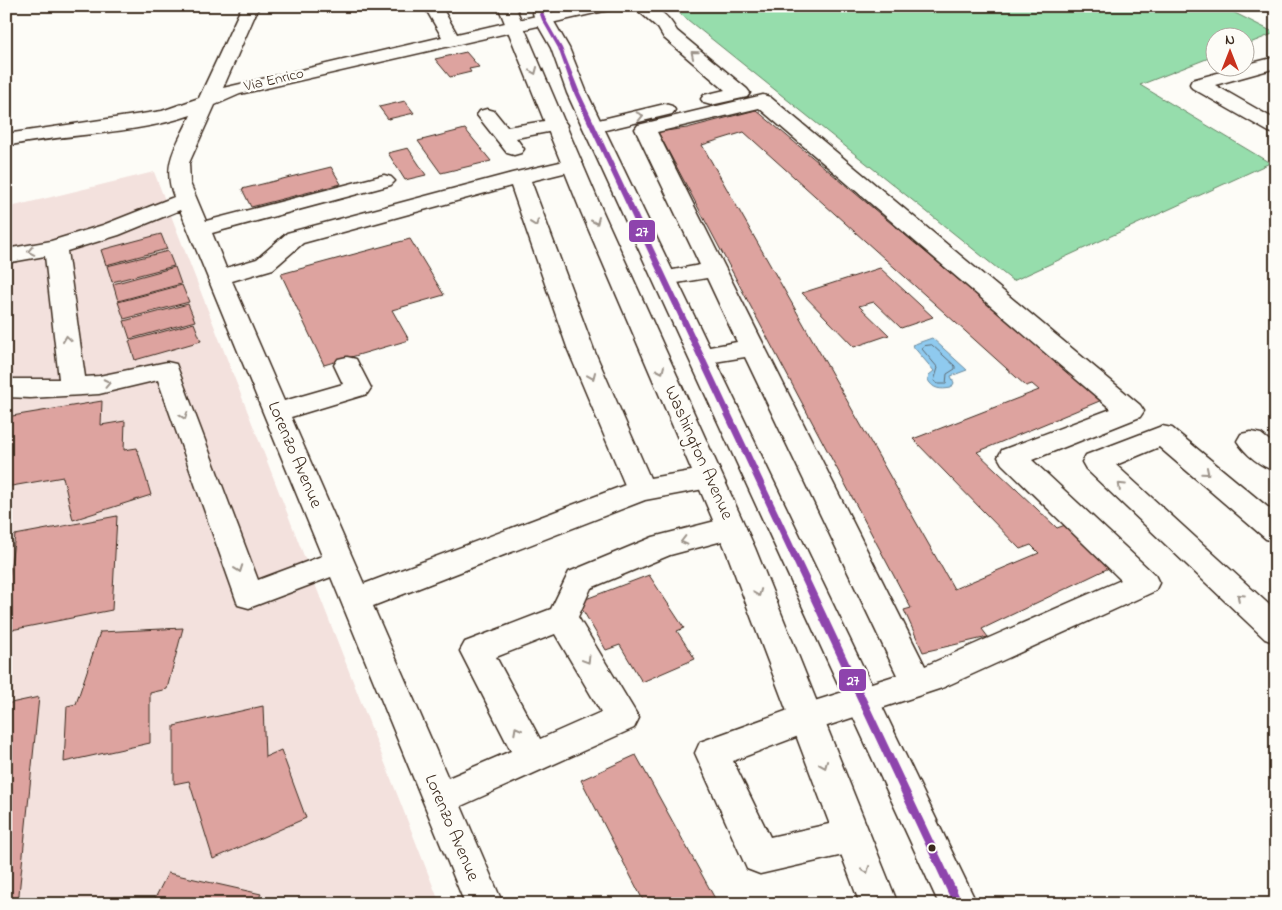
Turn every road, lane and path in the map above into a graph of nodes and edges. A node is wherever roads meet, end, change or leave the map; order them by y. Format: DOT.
graph roads {
  1 [pos="251,6"];
  2 [pos="432,6"];
  3 [pos="604,6"];
  4 [pos="641,6"];
  5 [pos="542,13"];
  6 [pos="510,16"];
  7 [pos="452,40"];
  8 [pos="1276,62"];
  9 [pos="206,102"];
  10 [pos="487,115"];
  11 [pos="556,125"];
  12 [pos="1276,128"];
  13 [pos="502,134"];
  14 [pos="619,137"];
  15 [pos="6,140"];
  16 [pos="515,151"];
  17 [pos="573,165"];
  18 [pos="519,177"];
  19 [pos="384,181"];
  20 [pos="186,200"];
  21 [pos="199,230"];
  22 [pos="55,247"];
  23 [pos="6,256"];
  24 [pos="714,270"];
  25 [pos="219,277"];
  26 [pos="665,278"];
  27 [pos="752,348"];
  28 [pos="702,356"];
  29 [pos="347,365"];
  30 [pos="73,387"];
  31 [pos="6,388"];
  32 [pos="276,412"];
  33 [pos="1251,441"];
  34 [pos="1276,461"];
  35 [pos="709,478"];
  36 [pos="641,490"];
  37 [pos="731,528"];
  38 [pos="1276,531"];
  39 [pos="339,562"];
  40 [pos="355,600"];
  41 [pos="562,618"];
  42 [pos="1276,630"];
  43 [pos="917,683"];
  44 [pos="863,702"];
  45 [pos="806,720"];
  46 [pos="532,758"];
  47 [pos="439,799"];
  48 [pos="852,836"];
  49 [pos="484,904"];
  50 [pos="879,904"];
  51 [pos="958,904"];
  1 -- 9 [label="main road, Lorenzo Avenue"];
  2 -- 7 [label="main road"];
  3 -- 5 [label="main road, Via Enrico"];
  14 -- 4 [label="main road, one-way"];
  5 -- 6 [label="main road, Via Enrico"];
  5 -- 14 [label="main road"];
  6 -- 7 [label="main road, Via Enrico"];
  6 -- 11 [label="main road, Washington Avenue, one-way"];
  7 -- 9 [label="main road, Via Enrico"];
  8 -- 12 [label="main road"];
  9 -- 15 [label="main road, Via Enrico"];
  9 -- 20 [label="main road, Lorenzo Avenue"];
  10 -- 13 [label="main road"];
  11 -- 13 [label="main road"];
  11 -- 17 [label="main road, Washington Avenue"];
  13 -- 16 [label="main road"];
  14 -- 24 [label="main road"];
  14 -- 26 [label="main road"];
  14 -- 43 [label="main road"];
  17 -- 18 [label="main road"];
  17 -- 35 [label="main road, Washington Avenue, one-way"];
  18 -- 25 [label="main road"];
  18 -- 36 [label="main road, one-way"];
  19 -- 21 [label="main road"];
  20 -- 21 [label="main road, Lorenzo Avenue"];
  20 -- 22 [label="main road"];
  21 -- 25 [label="main road, Lorenzo Avenue"];
  22 -- 23 [label="main road, one-way"];
  30 -- 22 [label="main road, one-way"];
  24 -- 26 [label="main road"];
  24 -- 27 [label="main road"];
  25 -- 32 [label="main road, Lorenzo Avenue"];
  26 -- 28 [label="main road"];
  27 -- 28 [label="main road"];
  27 -- 43 [label="main road"];
  28 -- 44 [label="main road"];
  29 -- 32 [label="main road"];
  30 -- 31 [label="main road"];
  30 -- 39 [label="main road, one-way"];
  32 -- 39 [label="main road, Lorenzo Avenue"];
  33 -- 34 [label="main road"];
  35 -- 36 [label="main road"];
  35 -- 37 [label="main road, Washington Avenue"];
  36 -- 40 [label="main road"];
  37 -- 41 [label="main road, one-way"];
  37 -- 45 [label="main road, Washington Avenue, one-way"];
  42 -- 38 [label="main road, one-way"];
  39 -- 40 [label="main road, Lorenzo Avenue"];
  40 -- 47 [label="main road, Lorenzo Avenue"];
  46 -- 41 [label="main road, one-way"];
  41 -- 46 [label="main road, one-way"];
  43 -- 44 [label="main road"];
  44 -- 45 [label="main road"];
  44 -- 51 [label="main road"];
  45 -- 48 [label="main road, Washington Avenue, one-way"];
  45 -- 48 [label="main road"];
  46 -- 47 [label="main road"];
  47 -- 49 [label="main road, Lorenzo Avenue"];
  48 -- 50 [label="main road, Washington Avenue, one-way"];
}
